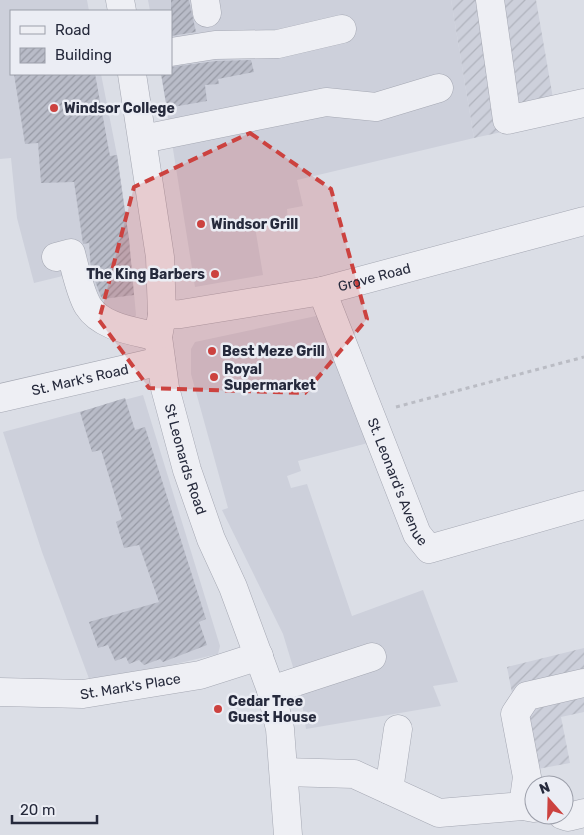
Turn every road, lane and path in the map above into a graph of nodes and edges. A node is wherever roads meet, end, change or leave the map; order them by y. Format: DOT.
graph roads {
  1 [pos="490,0"];
  2 [pos="342,29"];
  3 [pos="172,52"];
  4 [pos="132,75"];
  5 [pos="439,88"];
  6 [pos="584,103"];
  7 [pos="143,138"];
  8 [pos="584,221"];
  9 [pos="56,257"];
  10 [pos="322,291"];
  11 [pos="160,338"];
  12 [pos="584,357"];
  13 [pos="0,398"];
  14 [pos="371,414"];
  15 [pos="584,505"];
  16 [pos="259,656"];
  17 [pos="372,657"];
  18 [pos="584,683"];
  19 [pos="271,690"];
  20 [pos="0,692"];
  21 [pos="398,729"];
  22 [pos="284,772"];
  23 [pos="527,775"];
  24 [pos="389,790"];
  25 [pos="524,807"];
  26 [pos="288,835"];
  1 -- 6 [label="street"];
  2 -- 3 [label="street"];
  4 -- 7 [label="street, St Leonards Road"];
  5 -- 7 [label="street"];
  7 -- 11 [label="street, St Leonards Road"];
  8 -- 10 [label="street, Grove Road"];
  9 -- 11 [label="street"];
  10 -- 11 [label="street, Grove Road"];
  10 -- 14 [label="street, St. Leonard's Avenue"];
  11 -- 13 [label="street, St. Mark's Road"];
  11 -- 16 [label="street, St Leonards Road"];
  12 -- 14 [label="path"];
  14 -- 15 [label="street, St. Leonard's Avenue"];
  16 -- 19 [label="street, St Leonards Road"];
  16 -- 20 [label="street, St. Mark's Place"];
  17 -- 19 [label="street"];
  18 -- 23 [label="street"];
  19 -- 22 [label="street, St Leonards Road"];
  21 -- 24 [label="street"];
  22 -- 24 [label="street"];
  22 -- 26 [label="street, St Leonards Road"];
  24 -- 25 [label="street"];
}
